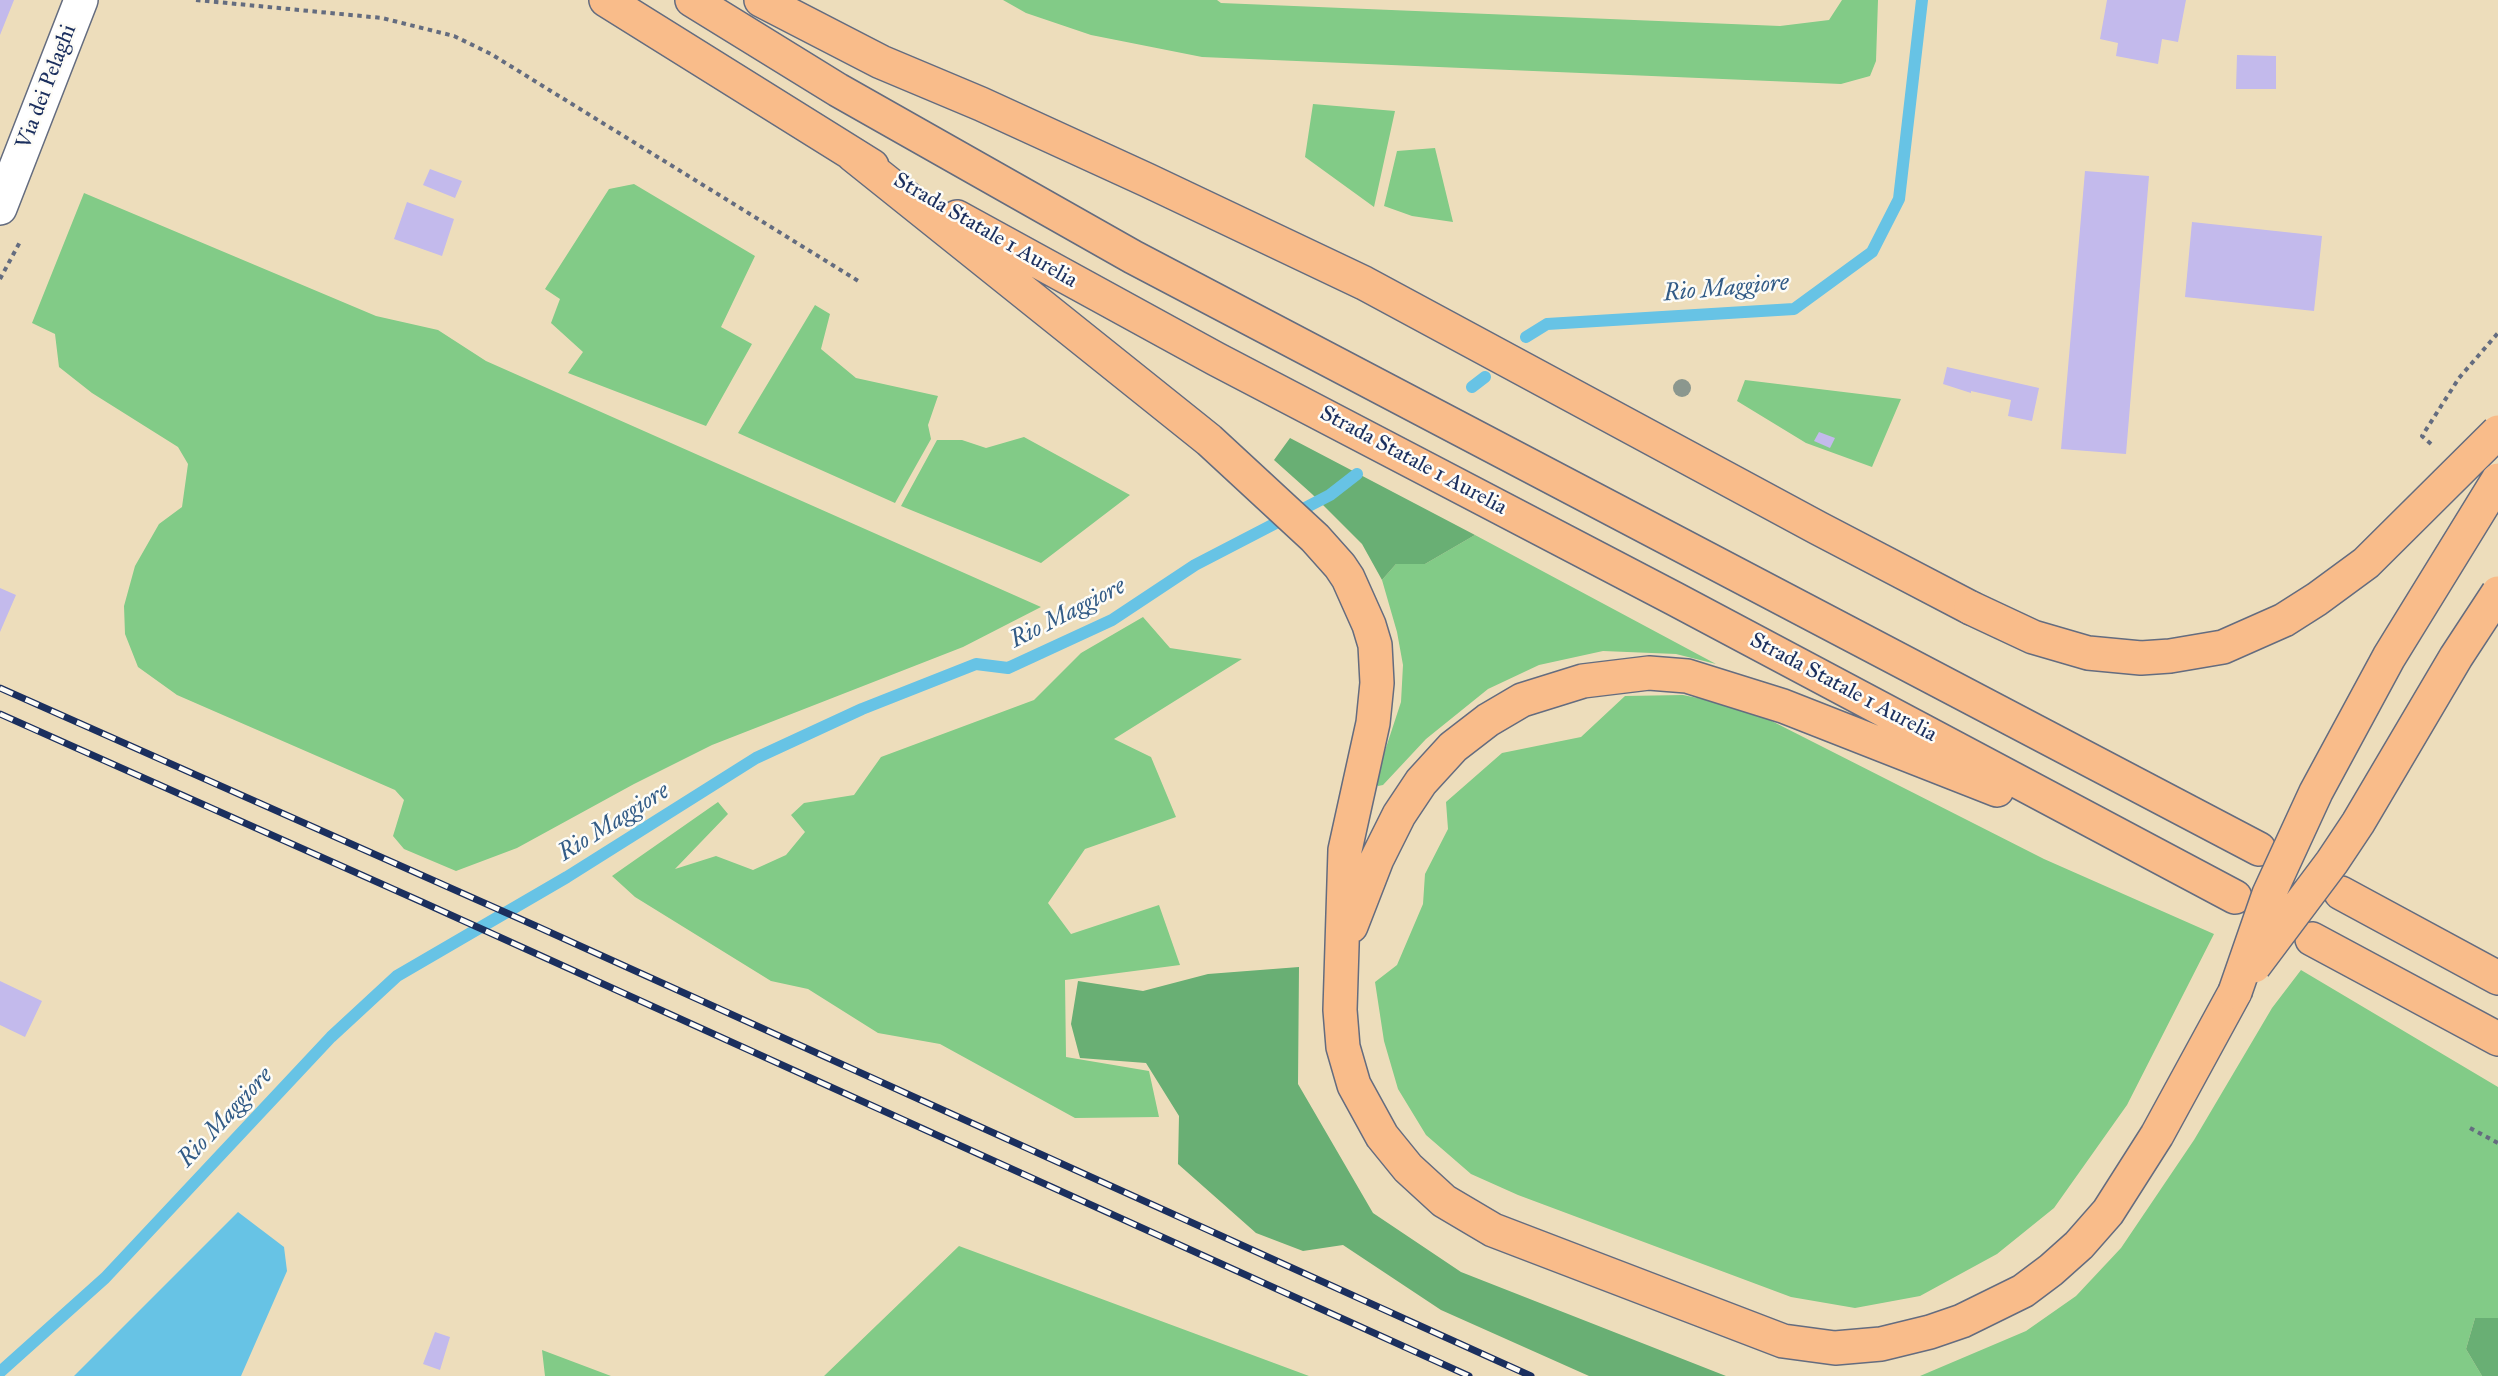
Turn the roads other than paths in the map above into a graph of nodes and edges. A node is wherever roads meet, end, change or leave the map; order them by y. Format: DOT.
graph roads {
  1 [pos="81,0"];
  2 [pos="606,0"];
  3 [pos="692,0"];
  4 [pos="761,0"];
  5 [pos="853,155"];
  6 [pos="0,208"];
  7 [pos="2498,432"];
  8 [pos="2498,480"];
  9 [pos="2498,593"];
  10 [pos="2259,849"];
  11 [pos="2149,850"];
  12 [pos="2341,893"];
  13 [pos="2235,897"];
  14 [pos="2312,939"];
  15 [pos="1342,951"];
  16 [pos="2498,978"];
  17 [pos="2235,992"];
  18 [pos="2498,1039"];
  1 -- 6 [label="street, Via dei Pelaghi"];
  2 -- 5 [label="highway, Strada Statale 1 Aurelia"];
  3 -- 10 [label="highway"];
  4 -- 7 [label="highway, bridge"];
  5 -- 11 [label="highway, Strada Statale 1 Aurelia"];
  5 -- 15 [label="highway"];
  8 -- 17 [label="highway, bridge"];
  9 -- 17 [label="highway, bridge"];
  11 -- 13 [label="highway, Strada Statale 1 Aurelia"];
  11 -- 15 [label="highway"];
  12 -- 16 [label="highway"];
  14 -- 18 [label="highway"];
  15 -- 17 [label="highway"];
}
